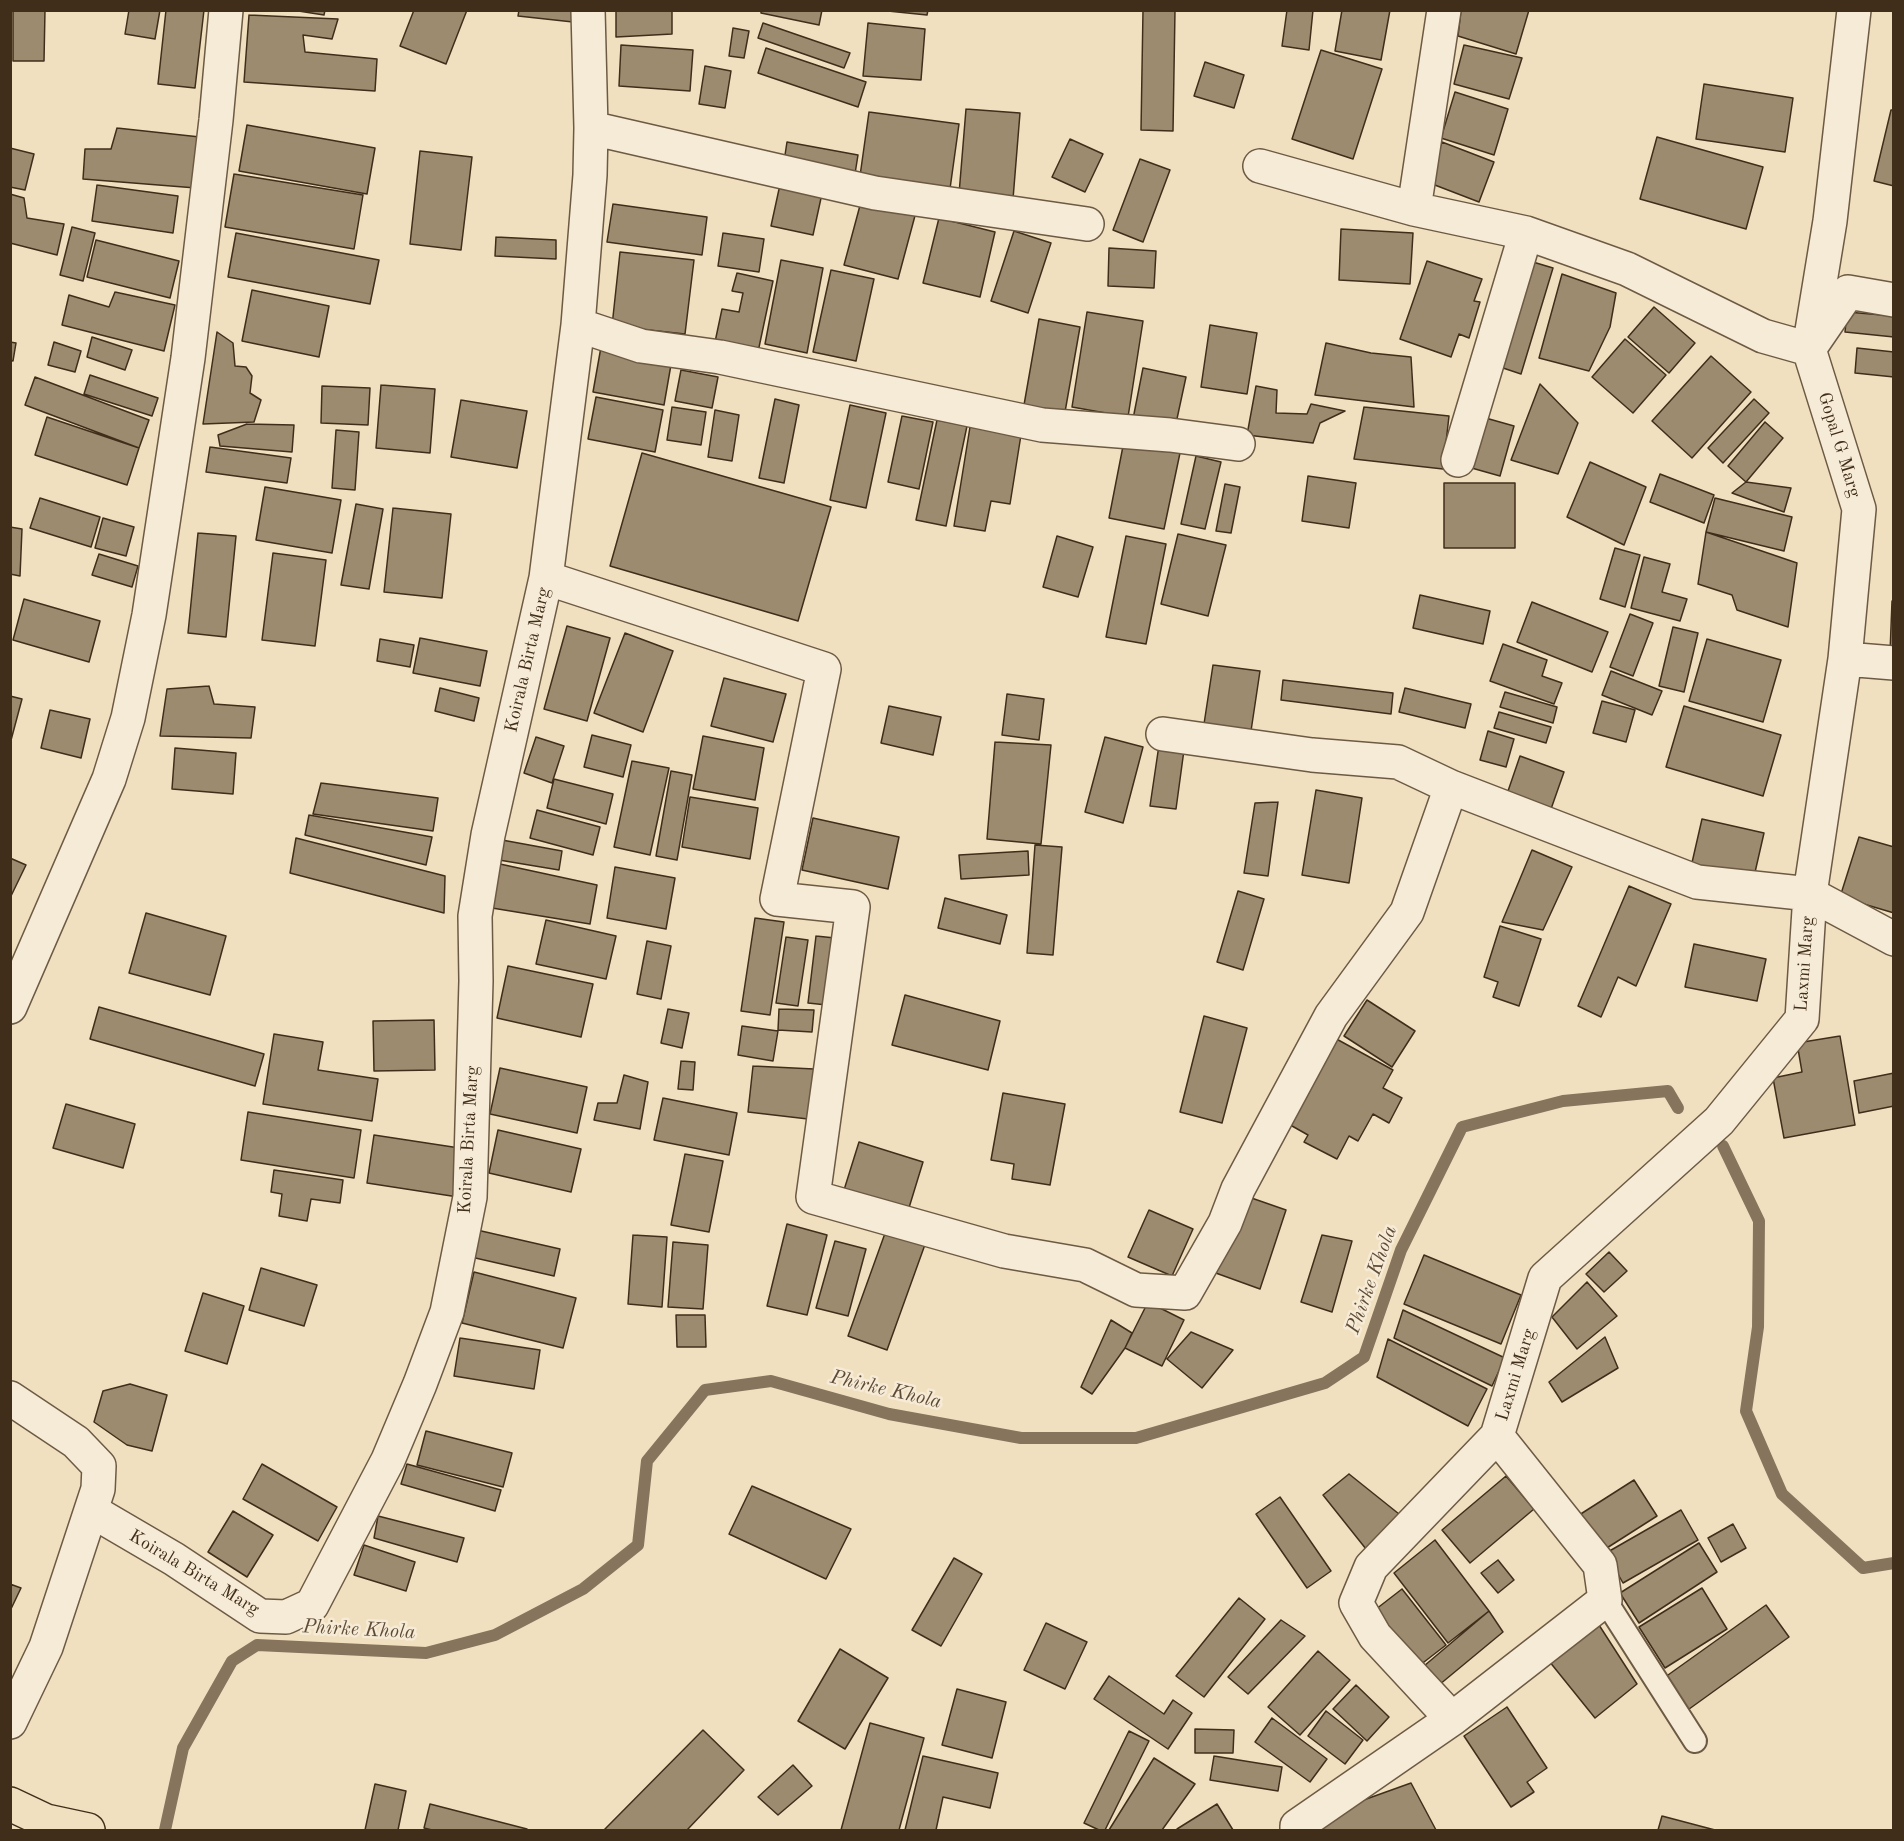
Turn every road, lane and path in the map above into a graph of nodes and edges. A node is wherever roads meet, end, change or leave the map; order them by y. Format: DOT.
graph roads {
  1 [pos="226,10"];
  2 [pos="588,10"];
  3 [pos="1444,10"];
  4 [pos="1854,10"];
  5 [pos="591,128"];
  6 [pos="1260,166"];
  7 [pos="1414,209"];
  8 [pos="1087,224"];
  9 [pos="1526,233"];
  10 [pos="1893,300"];
  11 [pos="578,325"];
  12 [pos="1809,349"];
  13 [pos="1238,444"];
  14 [pos="1458,460"];
  15 [pos="546,578"];
  16 [pos="1845,659"];
  17 [pos="1893,663"];
  18 [pos="1163,734"];
  19 [pos="1450,787"];
  20 [pos="1810,894"];
  21 [pos="1893,939"];
  22 [pos="10,1007"];
  23 [pos="10,1398"];
  24 [pos="1497,1436"];
  25 [pos="92,1511"];
  26 [pos="1605,1600"];
  27 [pos="1452,1719"];
  28 [pos="10,1722"];
  29 [pos="1695,1741"];
  30 [pos="10,1804"];
  31 [pos="10,1818"];
  32 [pos="46,1821"];
  33 [pos="88,1830"];
  34 [pos="1297,1830"];
  1 -- 22 [label="street"];
  2 -- 5 [label="street, Koirala Birta Marg"];
  3 -- 7 [label="street"];
  4 -- 12 [label="street, Gopal G Marg"];
  5 -- 8 [label="street"];
  5 -- 11 [label="street, Koirala Birta Marg"];
  6 -- 7 [label="street"];
  7 -- 9 [label="street"];
  9 -- 12 [label="street"];
  9 -- 14 [label="street"];
  10 -- 12 [label="street"];
  11 -- 13 [label="street"];
  11 -- 15 [label="street, Koirala Birta Marg"];
  12 -- 16 [label="street, Gopal G Marg"];
  15 -- 19 [label="street"];
  15 -- 25 [label="street, Koirala Birta Marg"];
  16 -- 17 [label="street"];
  16 -- 20 [label="street, Gopal G Marg"];
  18 -- 19 [label="street"];
  19 -- 20 [label="street"];
  20 -- 21 [label="street"];
  20 -- 24 [label="street, Laxmi Marg"];
  23 -- 25 [label="street"];
  24 -- 26 [label="street"];
  24 -- 27 [label="street, Laxmi Marg"];
  25 -- 28 [label="street"];
  26 -- 27 [label="street"];
  26 -- 29 [label="lane"];
  27 -- 34 [label="street"];
  30 -- 32 [label="highway"];
  31 -- 32 [label="highway"];
  32 -- 33 [label="highway"];
}
